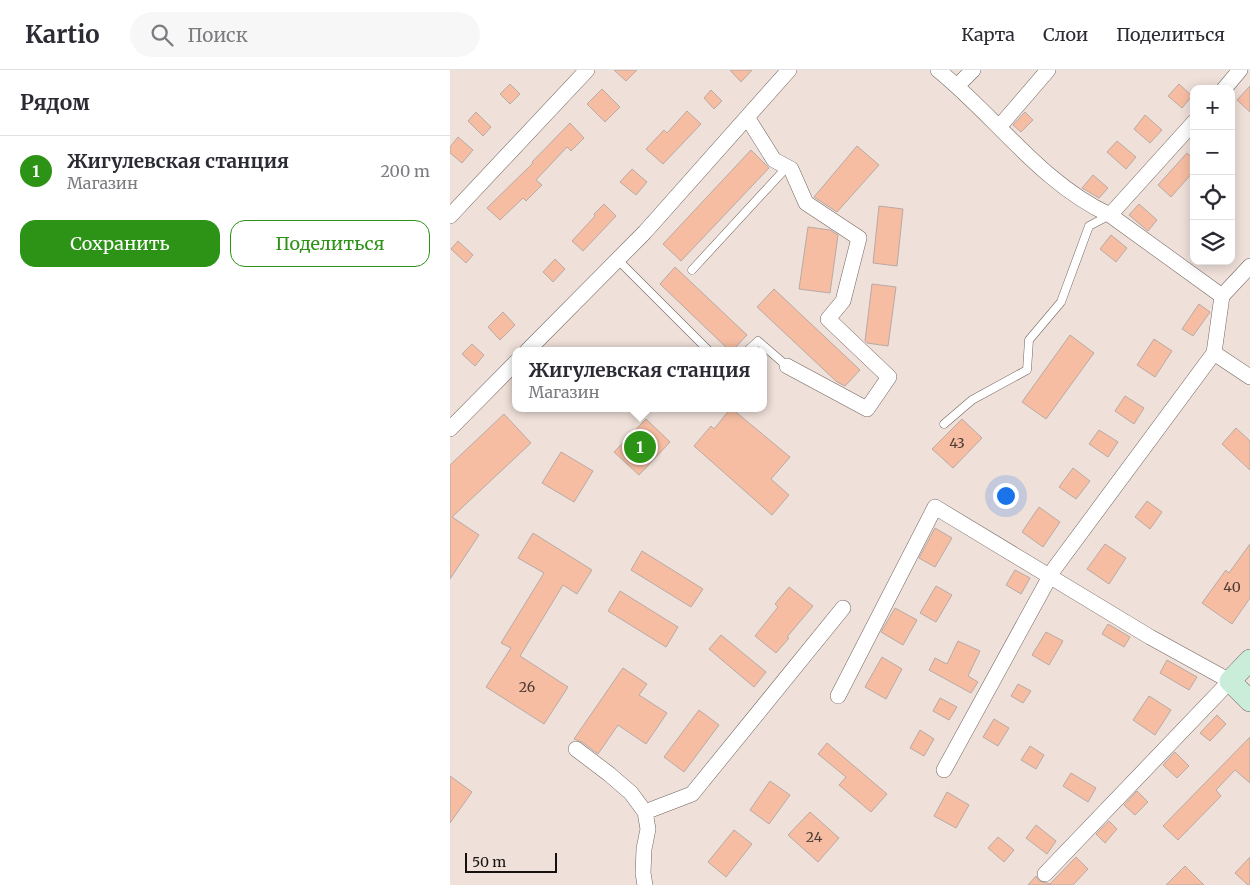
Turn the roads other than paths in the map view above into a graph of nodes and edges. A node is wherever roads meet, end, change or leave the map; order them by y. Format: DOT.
graph roads {
  1 [pos="587,70"];
  2 [pos="789,70"];
  3 [pos="938,70"];
  4 [pos="973,70"];
  5 [pos="1048,70"];
  6 [pos="1240,70"];
  7 [pos="1227,85"];
  8 [pos="958,86"];
  9 [pos="747,117"];
  10 [pos="1190,126"];
  11 [pos="999,127"];
  12 [pos="787,167"];
  13 [pos="1110,215"];
  14 [pos="450,216"];
  15 [pos="618,260"];
  16 [pos="1250,266"];
  17 [pos="692,270"];
  18 [pos="1222,296"];
  19 [pos="531,347"];
  20 [pos="705,347"];
  21 [pos="751,347"];
  22 [pos="765,347"];
  23 [pos="767,349"];
  24 [pos="1214,353"];
  25 [pos="512,366"];
  26 [pos="787,366"];
  27 [pos="1250,377"];
  28 [pos="944,424"];
  29 [pos="450,429"];
  30 [pos="1050,577"];
  31 [pos="843,608"];
  32 [pos="1250,660"];
  33 [pos="1230,681"];
  34 [pos="838,696"];
  35 [pos="1250,701"];
  36 [pos="576,749"];
  37 [pos="944,770"];
  38 [pos="645,812"];
  39 [pos="1045,874"];
  40 [pos="645,885"];
  1 -- 14 [label="street"];
  2 -- 9 [label="street"];
  3 -- 8 [label="street"];
  4 -- 8 [label="street"];
  5 -- 11 [label="street"];
  6 -- 7 [label="street"];
  8 -- 11 [label="street"];
  9 -- 12 [label="street"];
  9 -- 15 [label="street"];
  10 -- 13 [label="street"];
  11 -- 13 [label="street"];
  12 -- 17 [label="lane"];
  12 -- 26 [label="street"];
  13 -- 18 [label="street"];
  13 -- 28 [label="lane"];
  15 -- 19 [label="street"];
  15 -- 20 [label="lane"];
  16 -- 18 [label="street"];
  18 -- 24 [label="street"];
  21 -- 22 [label="lane"];
  23 -- 26 [label="lane"];
  24 -- 27 [label="street"];
  24 -- 30 [label="street"];
  25 -- 29 [label="street"];
  30 -- 33 [label="street"];
  30 -- 34 [label="street"];
  30 -- 37 [label="street"];
  31 -- 38 [label="street"];
  32 -- 33 [label="street"];
  33 -- 35 [label="street"];
  33 -- 39 [label="street"];
  36 -- 38 [label="street"];
  38 -- 40 [label="street"];
}
